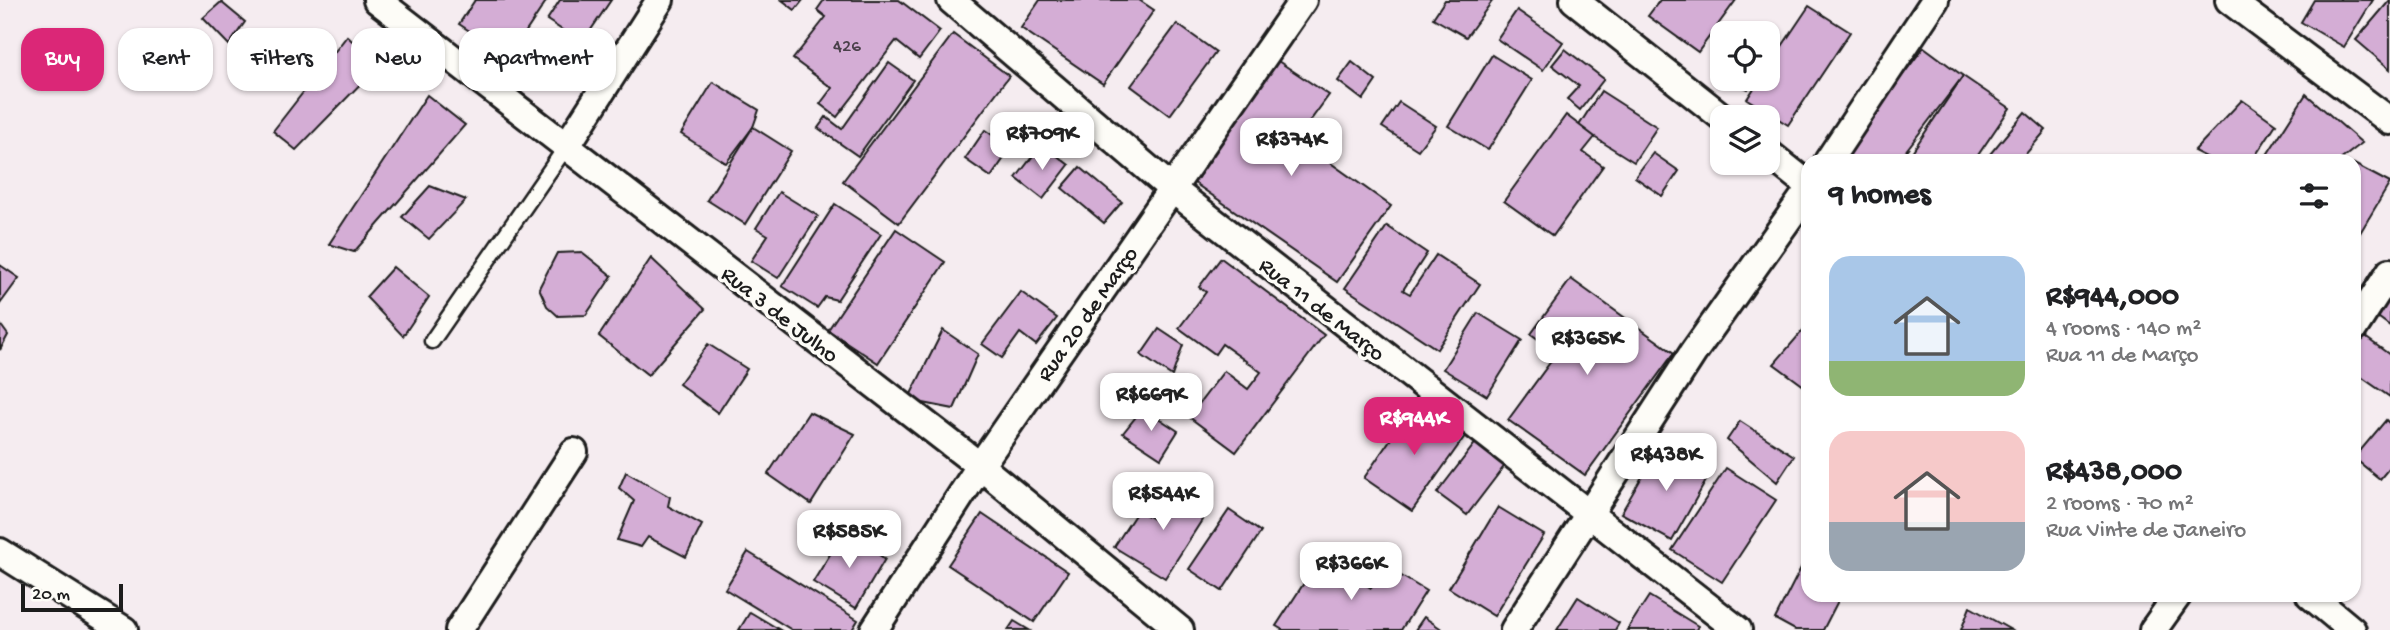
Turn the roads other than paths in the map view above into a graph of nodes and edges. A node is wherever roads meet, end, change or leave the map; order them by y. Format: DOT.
graph roads {
  1 [pos="377,0"];
  2 [pos="660,0"];
  3 [pos="951,0"];
  4 [pos="1303,0"];
  5 [pos="1574,0"];
  6 [pos="1935,0"];
  7 [pos="2229,0"];
  8 [pos="1710,107"];
  9 [pos="2390,121"];
  10 [pos="566,147"];
  11 [pos="1833,154"];
  12 [pos="1780,163"];
  13 [pos="1801,179"];
  14 [pos="1172,189"];
  15 [pos="1801,201"];
  16 [pos="2390,272"];
  17 [pos="2361,317"];
  18 [pos="432,341"];
  19 [pos="575,452"];
  20 [pos="980,466"];
  21 [pos="1589,517"];
  22 [pos="2,557"];
  23 [pos="2173,602"];
  24 [pos="2318,602"];
  25 [pos="124,630"];
  26 [pos="459,630"];
  27 [pos="874,630"];
  28 [pos="1180,630"];
  29 [pos="1514,630"];
  30 [pos="1738,630"];
  31 [pos="2153,630"];
  32 [pos="2352,630"];
  1 -- 10 [label="street, Rua 3 de Julho"];
  2 -- 10 [label="street"];
  3 -- 14 [label="street, Rua 11 de Março"];
  4 -- 14 [label="street, Rua 20 de Março"];
  5 -- 8 [label="street"];
  6 -- 11 [label="street"];
  7 -- 9 [label="street"];
  10 -- 18 [label="lane"];
  10 -- 20 [label="street, Rua 3 de Julho"];
  12 -- 13 [label="street"];
  14 -- 20 [label="street, Rua 20 de Março"];
  14 -- 21 [label="street, Rua 11 de Março"];
  15 -- 21 [label="street"];
  16 -- 17 [label="street"];
  19 -- 26 [label="street"];
  20 -- 27 [label="street, Rua 20 de Março"];
  20 -- 28 [label="street, Rua 3 de Julho"];
  21 -- 29 [label="street"];
  21 -- 30 [label="street, Rua 11 de Março"];
  22 -- 25 [label="street"];
  23 -- 31 [label="street"];
  24 -- 32 [label="street"];
}
